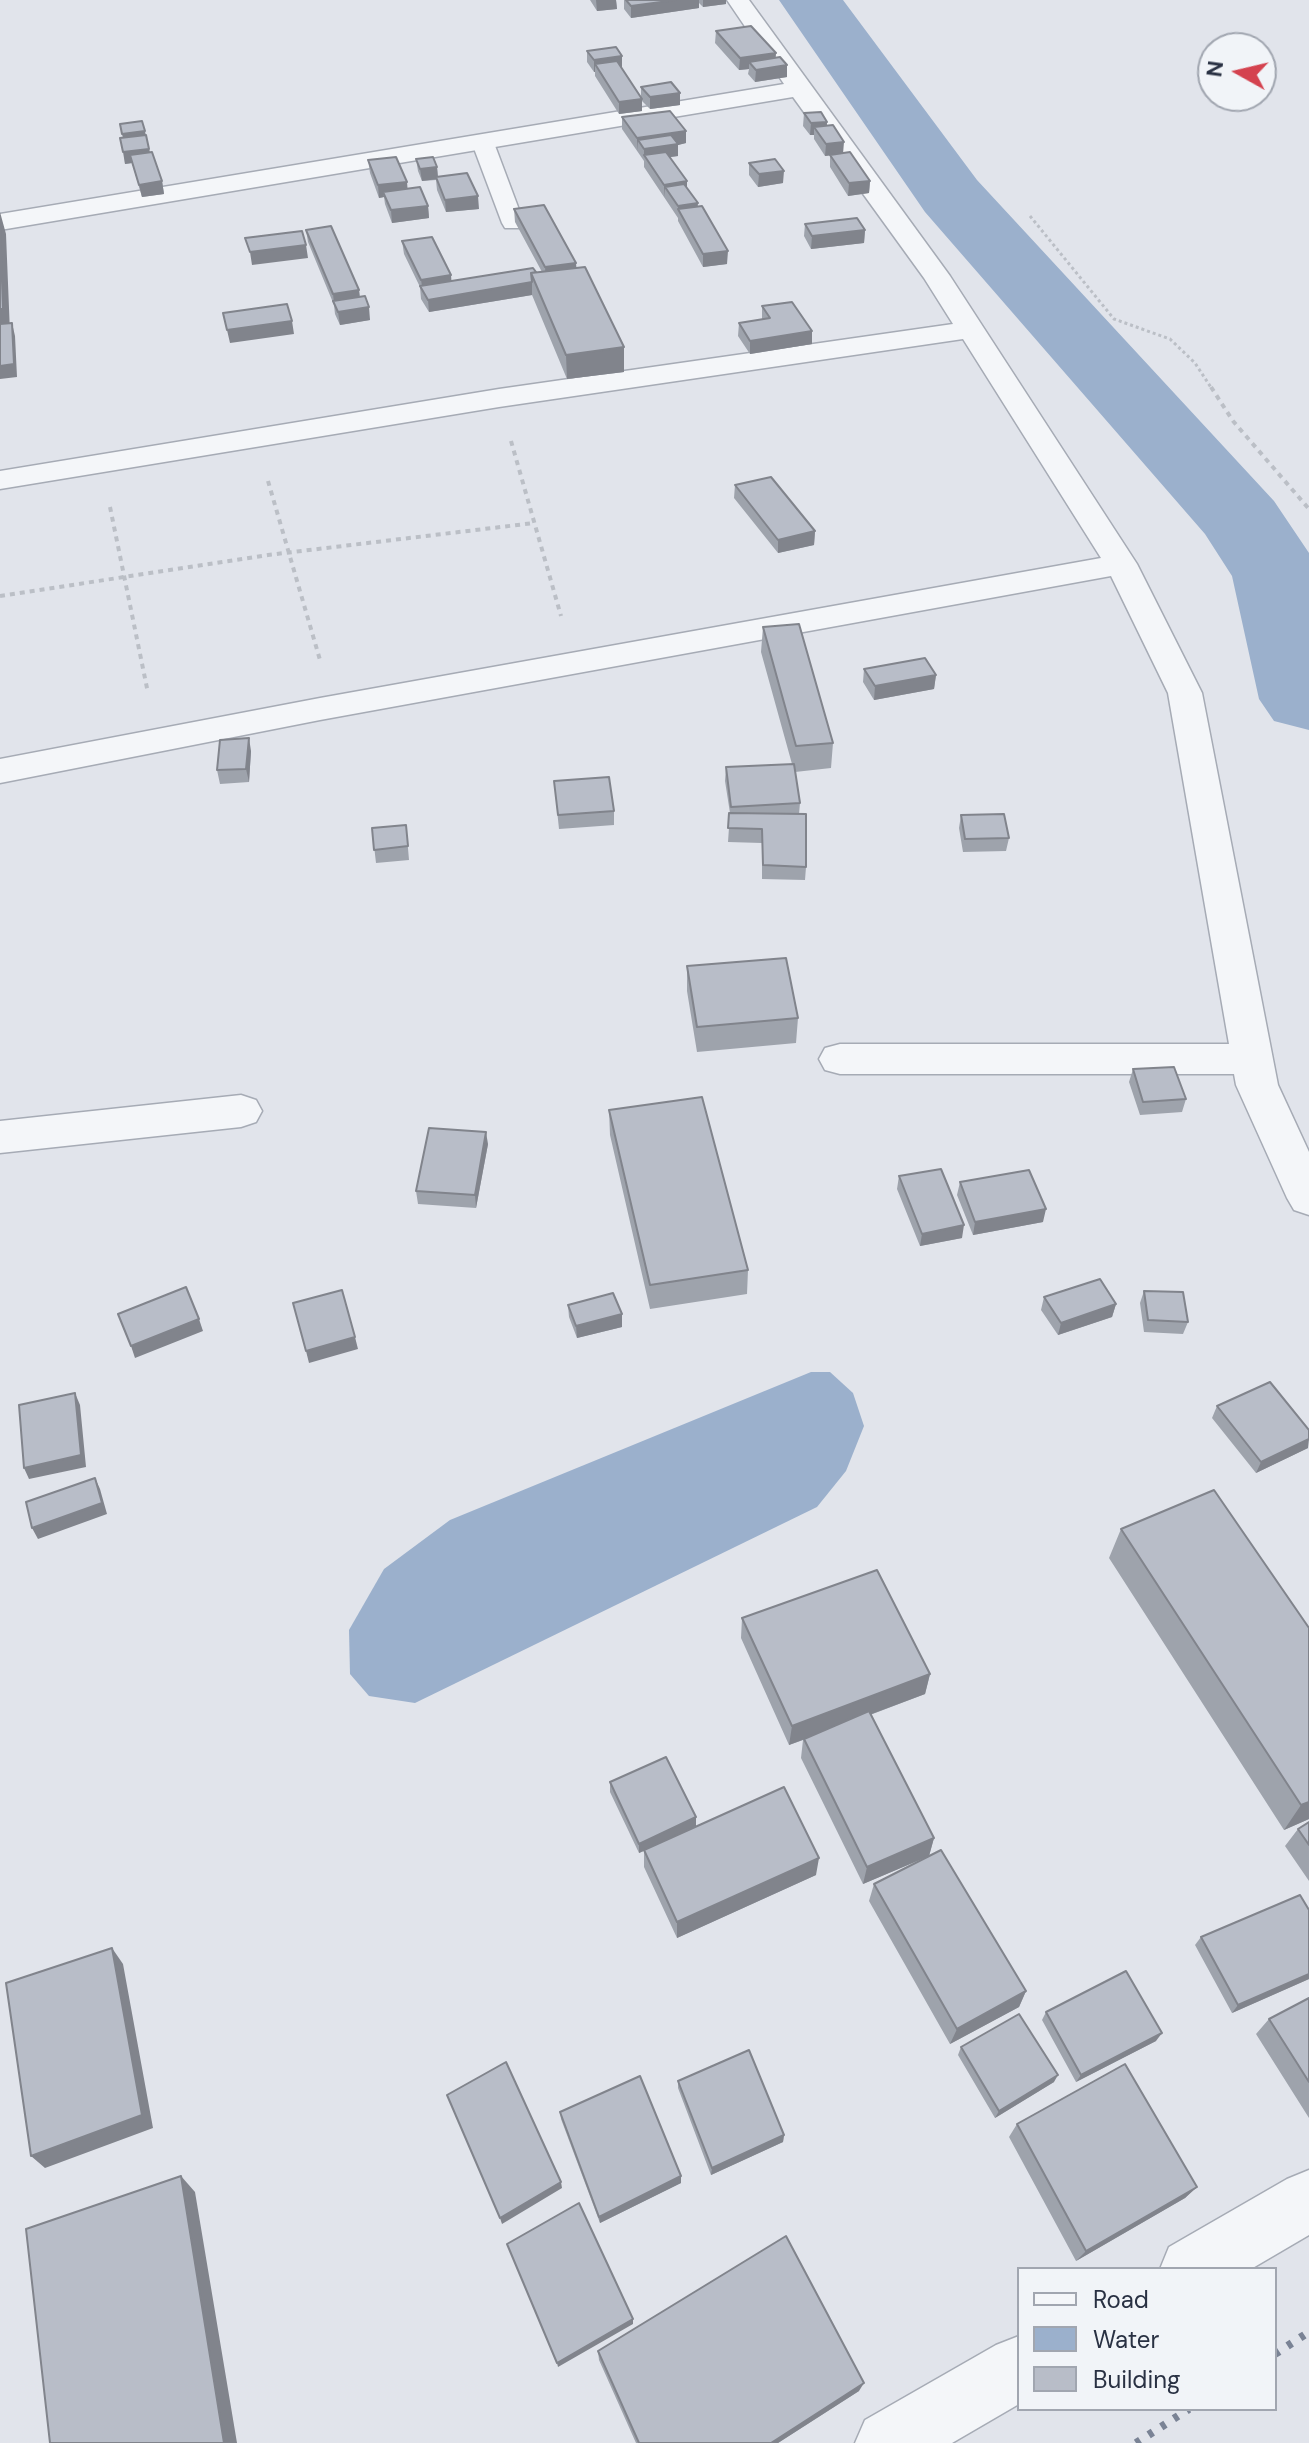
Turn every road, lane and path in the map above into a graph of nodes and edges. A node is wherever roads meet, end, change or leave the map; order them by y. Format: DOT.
graph roads {
  1 [pos="738,0"];
  2 [pos="799,89"];
  3 [pos="483,143"];
  4 [pos="1030,216"];
  5 [pos="0,222"];
  6 [pos="513,223"];
  7 [pos="970,330"];
  8 [pos="499,398"];
  9 [pos="254,438"];
  10 [pos="101,463"];
  11 [pos="0,480"];
  12 [pos="1309,509"];
  13 [pos="534,523"];
  14 [pos="291,552"];
  15 [pos="1121,564"];
  16 [pos="124,575"];
  17 [pos="0,596"];
  18 [pos="574,663"];
  19 [pos="332,707"];
  20 [pos="158,741"];
  21 [pos="0,771"];
  22 [pos="840,1059"];
  23 [pos="1252,1059"];
  24 [pos="241,1111"];
  25 [pos="0,1137"];
  26 [pos="1309,1198"];
  27 [pos="1309,2201"];
  28 [pos="1194,2267"];
  29 [pos="1017,2369"];
  30 [pos="888,2443"];
  1 -- 2 [label="street"];
  2 -- 3 [label="street"];
  2 -- 7 [label="street"];
  3 -- 5 [label="street"];
  3 -- 6 [label="lane"];
  4 -- 12 [label="path"];
  7 -- 8 [label="street"];
  7 -- 15 [label="street"];
  8 -- 9 [label="street"];
  8 -- 13 [label="path"];
  9 -- 10 [label="street"];
  9 -- 14 [label="path"];
  10 -- 11 [label="street"];
  10 -- 16 [label="path"];
  13 -- 14 [label="path"];
  13 -- 18 [label="path"];
  14 -- 16 [label="path"];
  14 -- 19 [label="path"];
  15 -- 18 [label="street"];
  15 -- 23 [label="street"];
  16 -- 17 [label="path"];
  16 -- 20 [label="path"];
  18 -- 19 [label="street"];
  19 -- 20 [label="street"];
  20 -- 21 [label="street"];
  22 -- 23 [label="street"];
  23 -- 26 [label="street"];
  24 -- 25 [label="street"];
  27 -- 28 [label="street"];
  29 -- 30 [label="street"];
}
